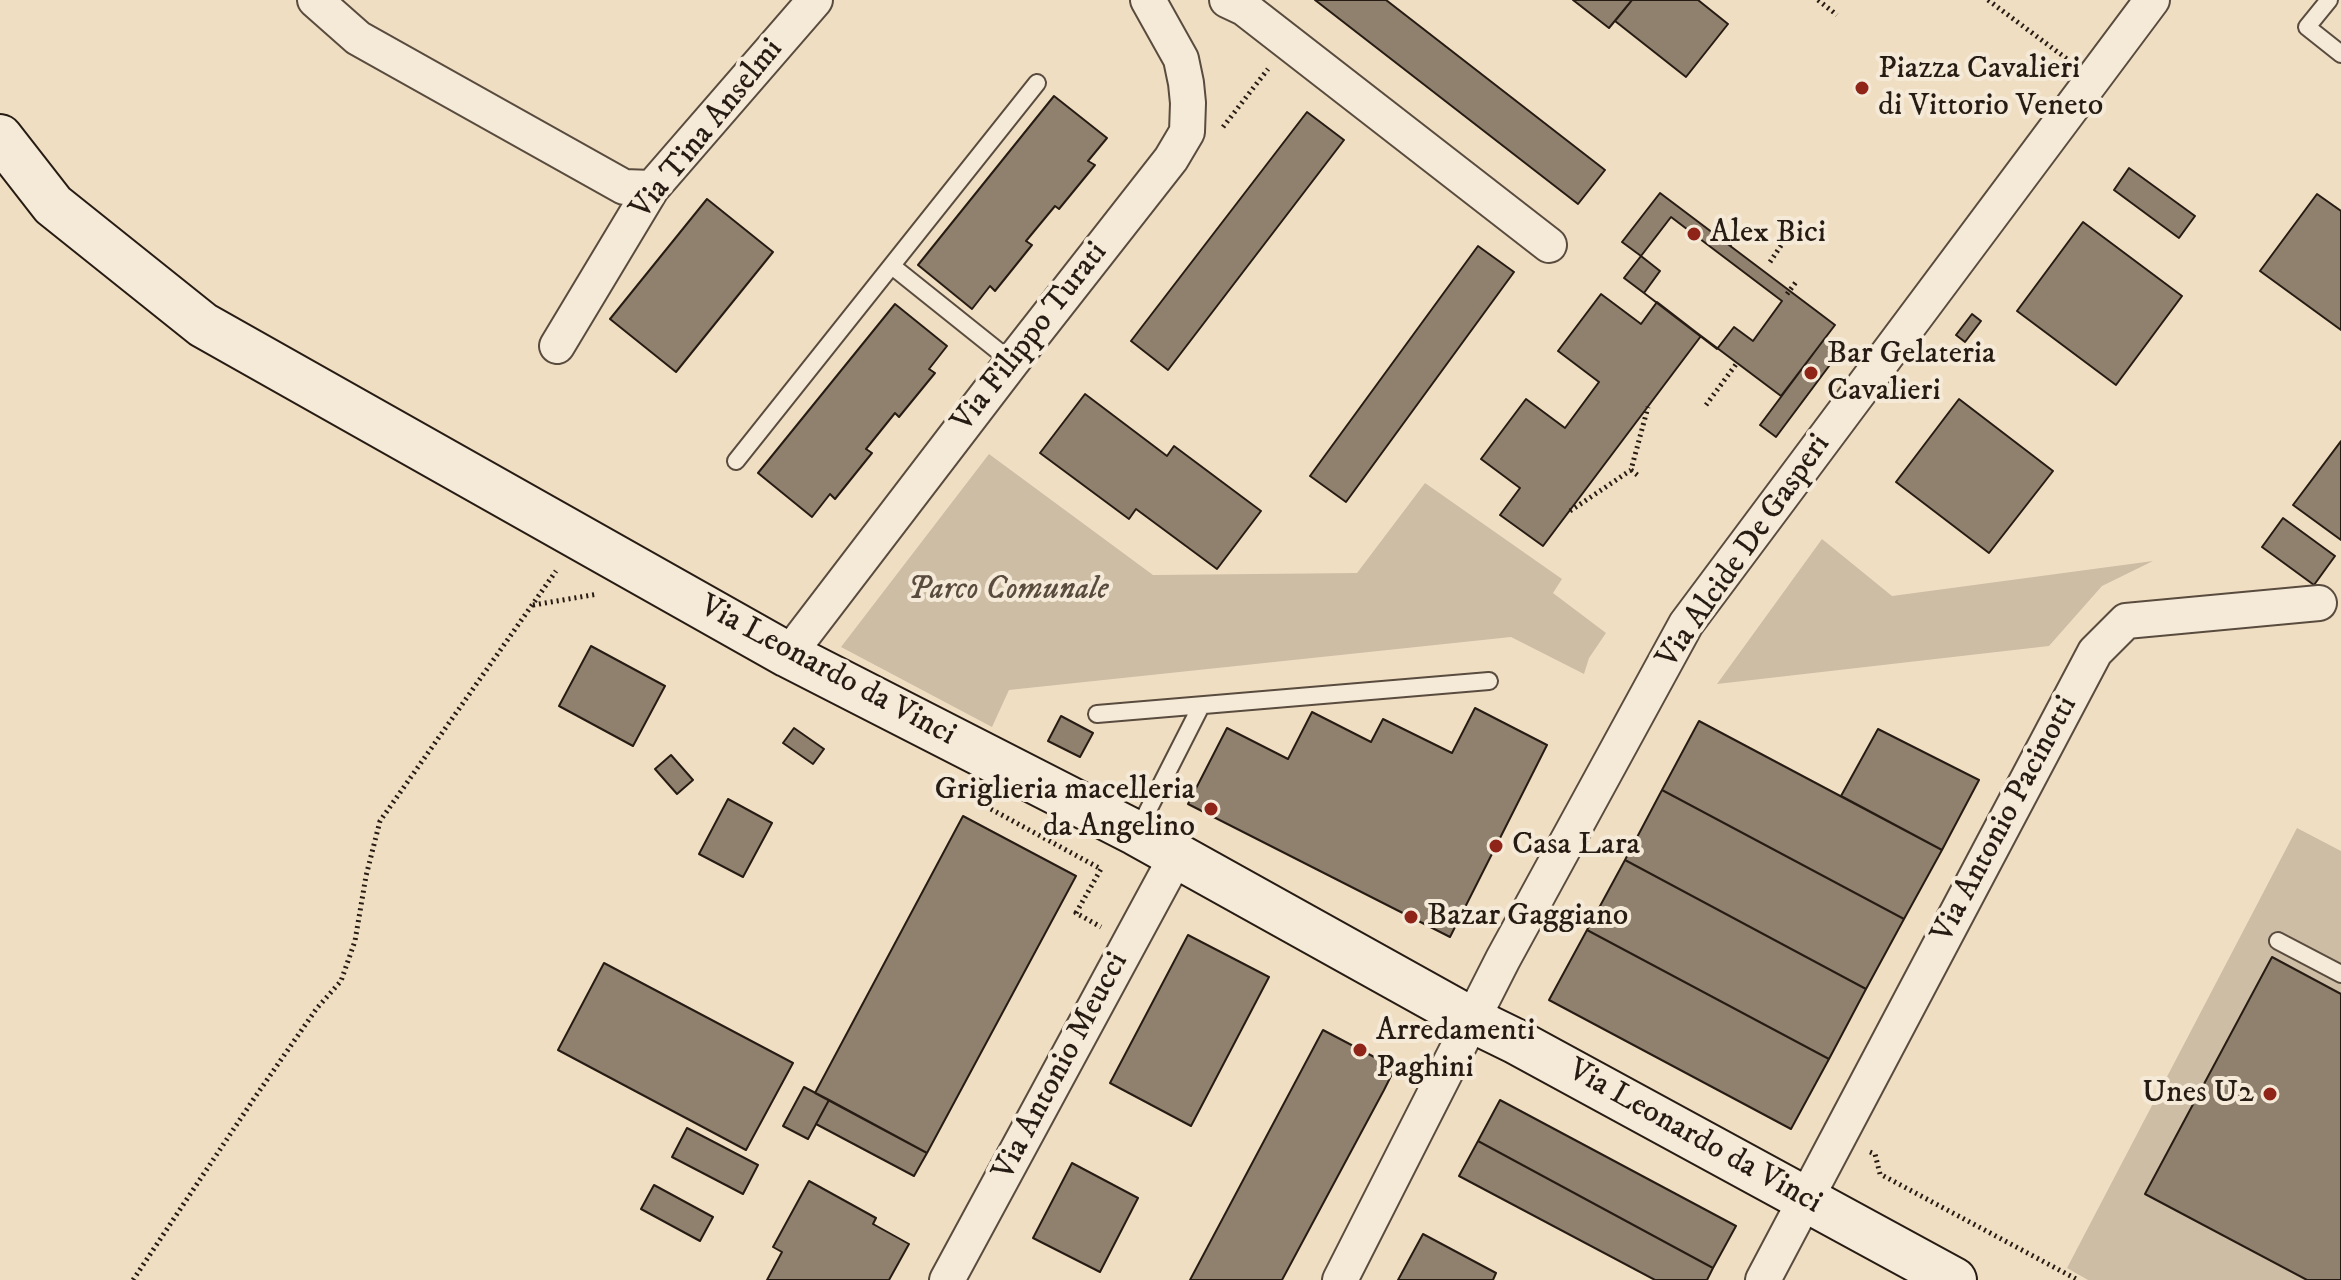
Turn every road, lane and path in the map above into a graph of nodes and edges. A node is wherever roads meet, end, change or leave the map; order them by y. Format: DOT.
graph roads {
  1 [pos="315,0"];
  2 [pos="815,0"];
  3 [pos="1148,0"];
  4 [pos="1227,0"];
  5 [pos="1818,0"];
  6 [pos="1988,0"];
  7 [pos="2152,0"];
  8 [pos="2329,0"];
  9 [pos="1837,15"];
  10 [pos="1288,42"];
  11 [pos="2341,54"];
  12 [pos="2093,79"];
  13 [pos="1037,83"];
  14 [pos="1187,132"];
  15 [pos="0,137"];
  16 [pos="652,188"];
  17 [pos="1789,218"];
  18 [pos="1735,237"];
  19 [pos="1549,245"];
  20 [pos="1729,245"];
  21 [pos="1770,262"];
  22 [pos="892,266"];
  23 [pos="1796,282"];
  24 [pos="1787,294"];
  25 [pos="557,346"];
  26 [pos="1012,362"];
  27 [pos="1737,363"];
  28 [pos="1706,405"];
  29 [pos="1648,407"];
  30 [pos="736,461"];
  31 [pos="1631,470"];
  32 [pos="1640,477"];
  33 [pos="1570,511"];
  34 [pos="580,537"];
  35 [pos="612,601"];
  36 [pos="2319,603"];
  37 [pos="532,605"];
  38 [pos="788,655"];
  39 [pos="1489,681"];
  40 [pos="1201,706"];
  41 [pos="1097,714"];
  42 [pos="947,785"];
  43 [pos="1136,833"];
  44 [pos="1177,855"];
  45 [pos="2278,941"];
  46 [pos="1129,942"];
  47 [pos="2341,974"];
  48 [pos="1472,1020"];
  49 [pos="1806,1199"];
  50 [pos="133,1280"];
  51 [pos="947,1280"];
  52 [pos="1340,1280"];
  53 [pos="1763,1280"];
  54 [pos="1954,1280"];
  1 -- 16 [label="street"];
  2 -- 16 [label="street, Via Tina Anselmi"];
  3 -- 14 [label="street"];
  4 -- 10 [label="street"];
  5 -- 9 [label="path"];
  6 -- 12 [label="path"];
  7 -- 12 [label="street, Via Alcide De Gasperi"];
  8 -- 11 [label="lane"];
  10 -- 14 [label="path"];
  10 -- 19 [label="street"];
  12 -- 48 [label="street, Via Alcide De Gasperi"];
  13 -- 22 [label="lane"];
  14 -- 26 [label="street, Via Filippo Turati"];
  15 -- 34 [label="main road, Via Leonardo da Vinci"];
  16 -- 25 [label="street, Via Tina Anselmi"];
  17 -- 21 [label="path"];
  18 -- 20 [label="path"];
  22 -- 26 [label="lane"];
  22 -- 30 [label="lane"];
  23 -- 24 [label="path"];
  26 -- 38 [label="street, Via Filippo Turati"];
  27 -- 28 [label="path"];
  29 -- 31 [label="path"];
  31 -- 32 [label="path"];
  31 -- 33 [label="path"];
  34 -- 37 [label="path"];
  34 -- 38 [label="main road, Via Leonardo da Vinci"];
  35 -- 37 [label="path"];
  36 -- 49 [label="street, Via Antonio Pacinotti"];
  37 -- 50 [label="path"];
  38 -- 43 [label="main road, Via Leonardo da Vinci"];
  39 -- 40 [label="lane"];
  40 -- 41 [label="lane"];
  40 -- 43 [label="lane"];
  42 -- 46 [label="path"];
  43 -- 44 [label="main road, Via Leonardo da Vinci"];
  44 -- 46 [label="street, Via Antonio Meucci"];
  44 -- 48 [label="main road, Via Leonardo da Vinci"];
  45 -- 47 [label="lane"];
  46 -- 51 [label="street, Via Antonio Meucci"];
  48 -- 49 [label="main road, Via Leonardo da Vinci"];
  48 -- 52 [label="street, Via Alcide De Gasperi"];
  49 -- 53 [label="street, Via Antonio Pacinotti"];
  49 -- 54 [label="main road, Via Leonardo da Vinci"];
}
